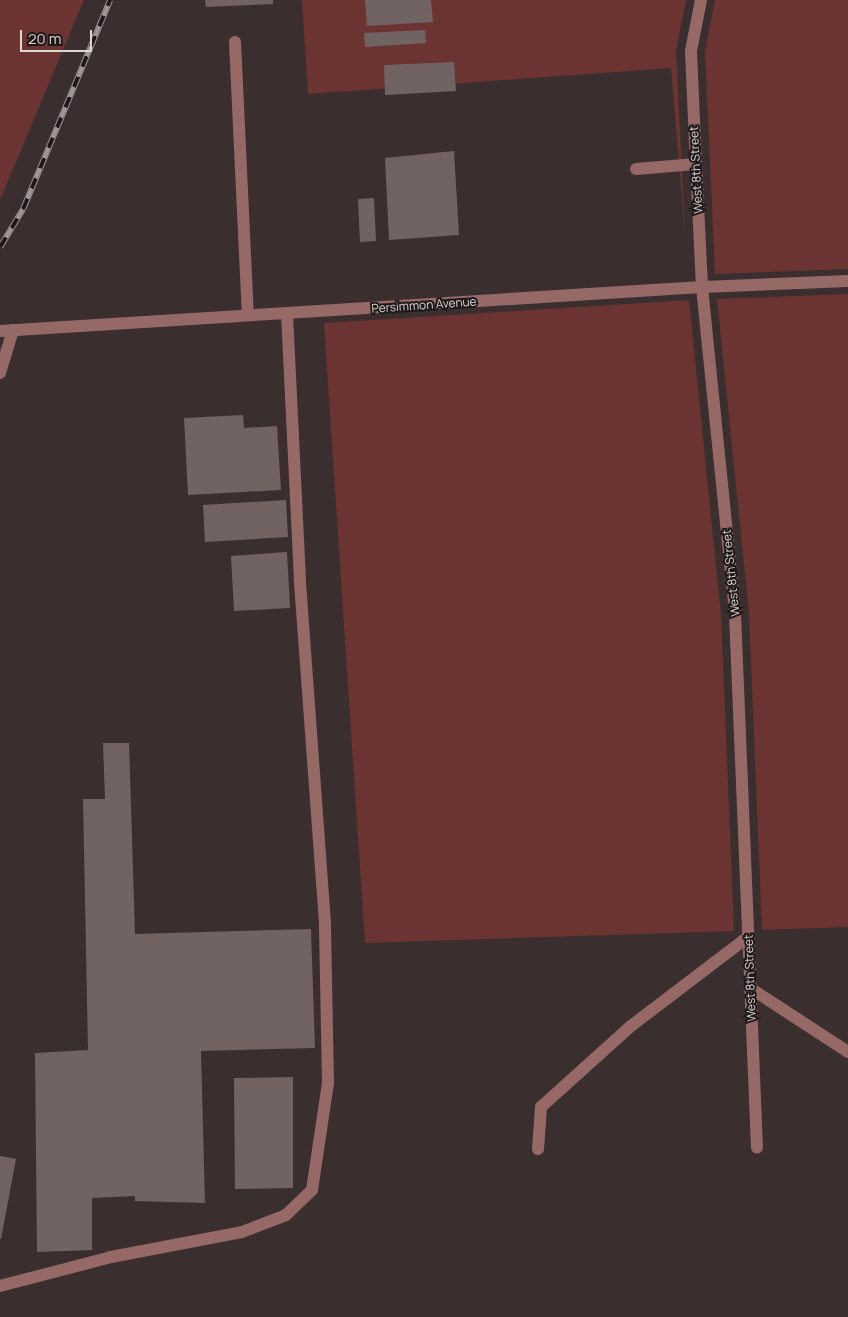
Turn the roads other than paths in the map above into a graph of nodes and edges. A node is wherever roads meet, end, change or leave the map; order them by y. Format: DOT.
graph roads {
  1 [pos="701,0"];
  2 [pos="235,42"];
  3 [pos="696,164"];
  4 [pos="636,168"];
  5 [pos="848,281"];
  6 [pos="702,287"];
  7 [pos="287,313"];
  8 [pos="248,315"];
  9 [pos="6,331"];
  10 [pos="0,373"];
  11 [pos="748,936"];
  12 [pos="750,988"];
  13 [pos="848,1052"];
  14 [pos="757,1148"];
  15 [pos="538,1149"];
  16 [pos="0,1286"];
  1 -- 3 [label="street, West 8th Street"];
  2 -- 8 [label="street"];
  3 -- 4 [label="street"];
  3 -- 6 [label="street, West 8th Street"];
  5 -- 6 [label="street, Persimmon Avenue"];
  6 -- 7 [label="street, Persimmon Avenue"];
  6 -- 11 [label="street, West 8th Street"];
  7 -- 8 [label="street, Persimmon Avenue"];
  7 -- 16 [label="street"];
  8 -- 9 [label="street, Persimmon Avenue"];
  9 -- 10 [label="street"];
  11 -- 12 [label="street, West 8th Street"];
  11 -- 15 [label="street"];
  12 -- 13 [label="street"];
  12 -- 14 [label="street, West 8th Street"];
}
